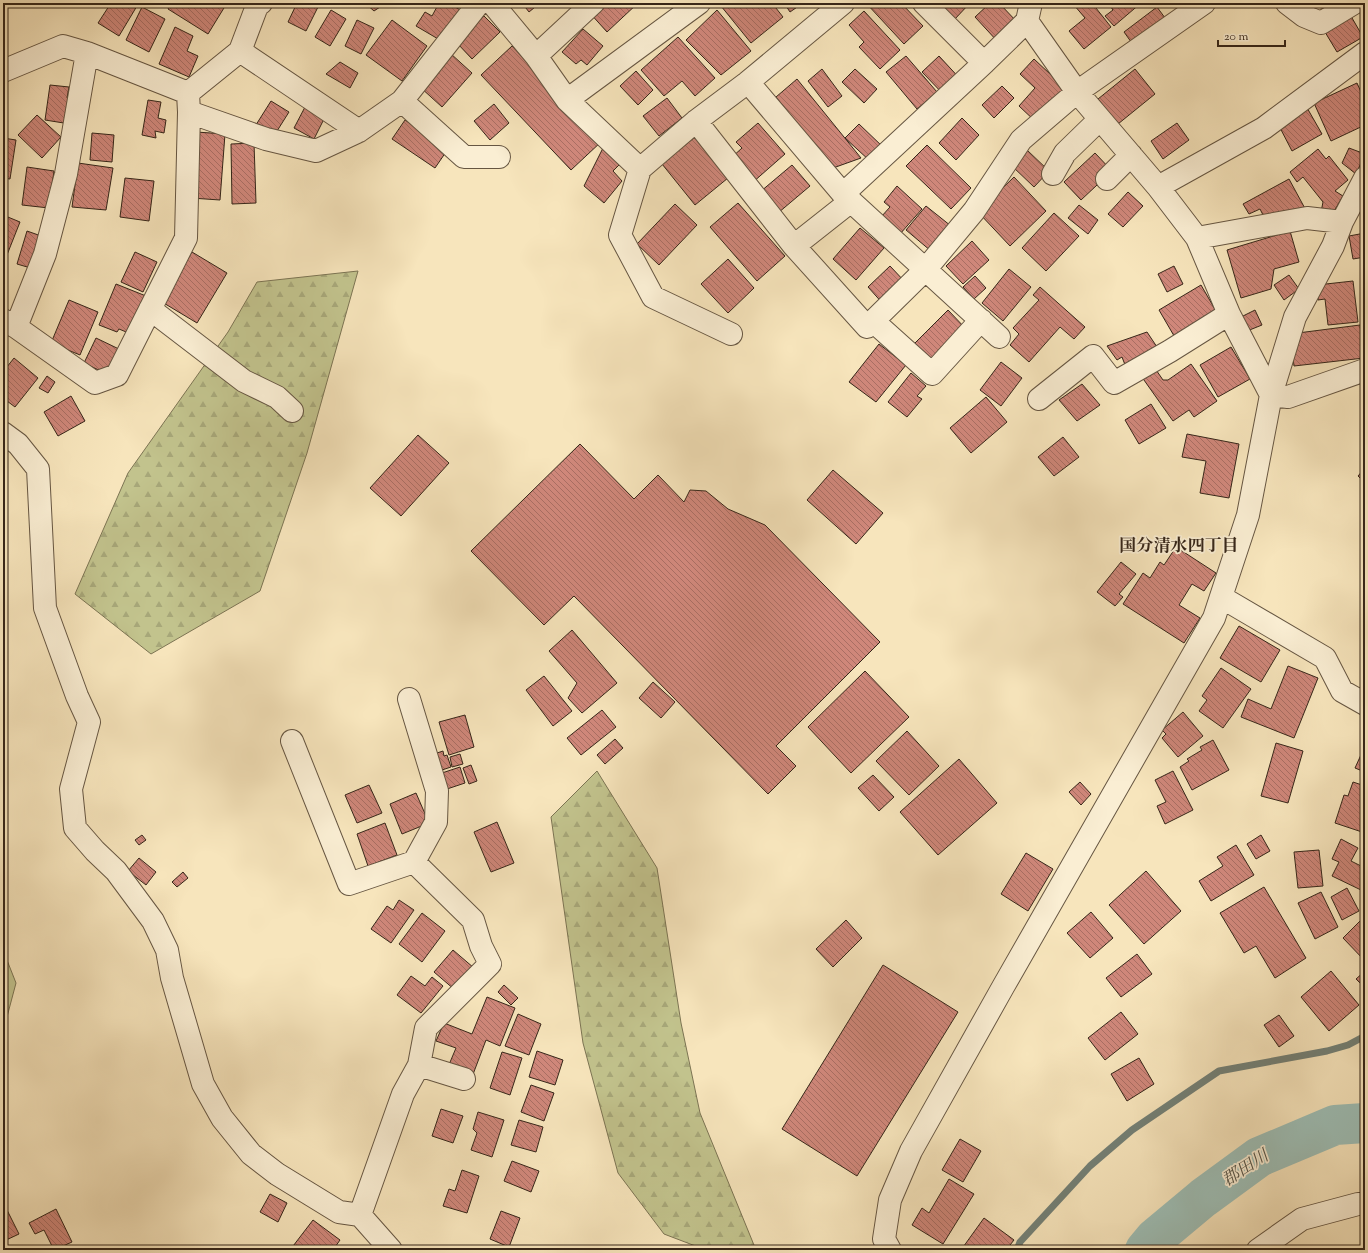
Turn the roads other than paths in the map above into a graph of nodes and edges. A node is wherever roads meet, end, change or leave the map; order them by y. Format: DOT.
graph roads {
  1 [pos="260,3"];
  2 [pos="479,3"];
  3 [pos="492,3"];
  4 [pos="593,3"];
  5 [pos="699,3"];
  6 [pos="843,3"];
  7 [pos="924,3"];
  8 [pos="1204,3"];
  9 [pos="1287,3"];
  10 [pos="1354,3"];
  11 [pos="1361,3"];
  12 [pos="1029,12"];
  13 [pos="1365,16"];
  14 [pos="240,51"];
  15 [pos="87,53"];
  16 [pos="1365,53"];
  17 [pos="536,56"];
  18 [pos="984,63"];
  19 [pos="3,71"];
  20 [pos="748,82"];
  21 [pos="1077,92"];
  22 [pos="567,100"];
  23 [pos="402,101"];
  24 [pos="189,102"];
  25 [pos="1100,119"];
  26 [pos="696,121"];
  27 [pos="359,131"];
  28 [pos="1131,155"];
  29 [pos="498,157"];
  30 [pos="640,169"];
  31 [pos="1053,174"];
  32 [pos="1107,179"];
  33 [pos="1158,187"];
  34 [pos="1362,191"];
  35 [pos="847,198"];
  36 [pos="1342,222"];
  37 [pos="1197,238"];
  38 [pos="794,246"];
  39 [pos="925,270"];
  40 [pos="150,309"];
  41 [pos="1229,314"];
  42 [pos="980,320"];
  43 [pos="873,321"];
  44 [pos="10,324"];
  45 [pos="731,334"];
  46 [pos="999,337"];
  47 [pos="1365,370"];
  48 [pos="1271,395"];
  49 [pos="1039,399"];
  50 [pos="292,411"];
  51 [pos="3,433"];
  52 [pos="1221,597"];
  53 [pos="409,699"];
  54 [pos="1365,704"];
  55 [pos="292,742"];
  56 [pos="414,862"];
  57 [pos="419,1065"];
  58 [pos="464,1079"];
  59 [pos="1365,1204"];
  60 [pos="360,1215"];
  61 [pos="391,1250"];
  62 [pos="890,1250"];
  63 [pos="1258,1250"];
  1 -- 14 [label="street"];
  2 -- 23 [label="street"];
  3 -- 17 [label="street"];
  4 -- 17 [label="street"];
  5 -- 22 [label="street"];
  6 -- 20 [label="street"];
  7 -- 18 [label="street"];
  8 -- 21 [label="street"];
  9 -- 10 [label="street"];
  11 -- 13 [label="street"];
  12 -- 18 [label="street"];
  12 -- 21 [label="street"];
  14 -- 24 [label="street"];
  14 -- 27 [label="street"];
  15 -- 19 [label="street"];
  15 -- 24 [label="street"];
  15 -- 44 [label="street"];
  16 -- 33 [label="street"];
  17 -- 22 [label="street"];
  18 -- 35 [label="street"];
  20 -- 26 [label="street"];
  20 -- 35 [label="street"];
  21 -- 25 [label="street"];
  21 -- 39 [label="street"];
  22 -- 30 [label="street"];
  23 -- 27 [label="street"];
  23 -- 29 [label="street"];
  24 -- 27 [label="street"];
  24 -- 40 [label="street"];
  25 -- 28 [label="street"];
  25 -- 31 [label="street"];
  26 -- 30 [label="street"];
  26 -- 38 [label="street"];
  28 -- 32 [label="street"];
  28 -- 33 [label="street"];
  30 -- 45 [label="street"];
  33 -- 37 [label="street"];
  34 -- 36 [label="street"];
  35 -- 38 [label="street"];
  35 -- 39 [label="street"];
  36 -- 37 [label="street"];
  36 -- 48 [label="street"];
  37 -- 41 [label="street"];
  38 -- 43 [label="street"];
  39 -- 42 [label="street"];
  39 -- 43 [label="street"];
  40 -- 44 [label="street"];
  40 -- 50 [label="street"];
  41 -- 48 [label="street"];
  41 -- 49 [label="street"];
  42 -- 43 [label="street"];
  42 -- 46 [label="street"];
  47 -- 48 [label="street"];
  48 -- 52 [label="street"];
  51 -- 60 [label="street"];
  52 -- 54 [label="street"];
  52 -- 62 [label="street"];
  53 -- 56 [label="street"];
  55 -- 56 [label="street"];
  56 -- 57 [label="street"];
  57 -- 58 [label="street"];
  57 -- 60 [label="street"];
  59 -- 63 [label="street"];
  60 -- 61 [label="street"];
}
